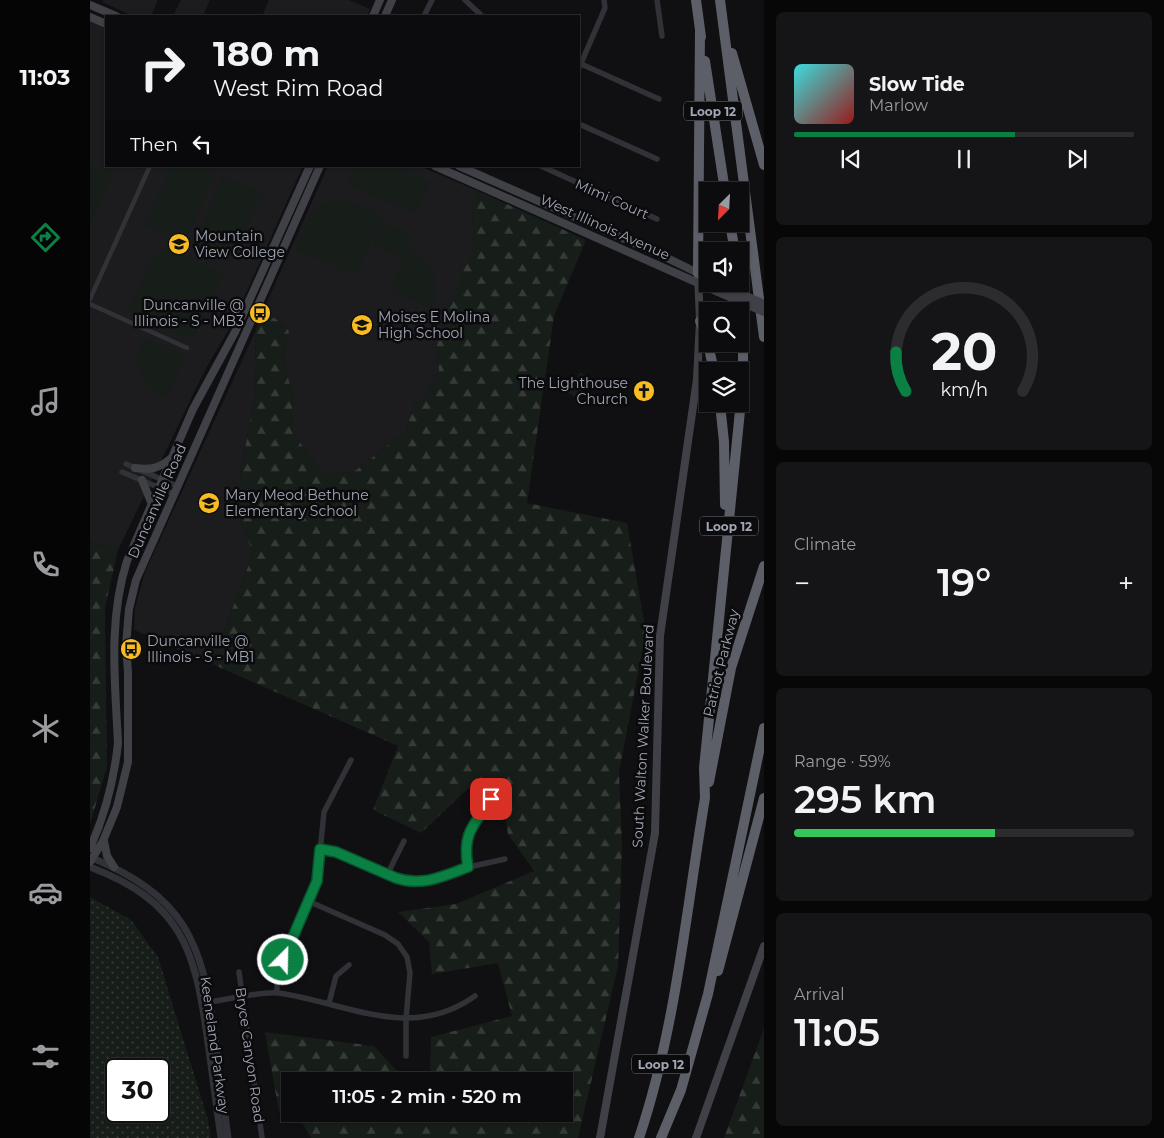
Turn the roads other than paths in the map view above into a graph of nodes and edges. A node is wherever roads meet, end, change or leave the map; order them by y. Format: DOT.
graph roads {
  1 [pos="380,0"];
  2 [pos="392,0"];
  3 [pos="432,0"];
  4 [pos="466,0"];
  5 [pos="604,0"];
  6 [pos="658,0"];
  7 [pos="696,0"];
  8 [pos="720,0"];
  9 [pos="90,5"];
  10 [pos="114,15"];
  11 [pos="373,15"];
  12 [pos="385,15"];
  13 [pos="424,15"];
  14 [pos="481,15"];
  15 [pos="722,16"];
  16 [pos="90,17"];
  17 [pos="105,24"];
  18 [pos="700,31"];
  19 [pos="662,36"];
  20 [pos="580,63"];
  21 [pos="580,65"];
  22 [pos="659,99"];
  23 [pos="580,124"];
  24 [pos="657,159"];
  25 [pos="764,165"];
  26 [pos="150,167"];
  27 [pos="310,167"];
  28 [pos="320,167"];
  29 [pos="437,167"];
  30 [pos="461,167"];
  31 [pos="542,167"];
  32 [pos="467,170"];
  33 [pos="464,178"];
  34 [pos="724,182"];
  35 [pos="657,219"];
  36 [pos="594,225"];
  37 [pos="590,233"];
  38 [pos="641,246"];
  39 [pos="636,254"];
  40 [pos="698,278"];
  41 [pos="727,292"];
  42 [pos="732,292"];
  43 [pos="740,292"];
  44 [pos="90,299"];
  45 [pos="699,302"];
  46 [pos="90,304"];
  47 [pos="764,304"];
  48 [pos="764,312"];
  49 [pos="764,337"];
  50 [pos="699,340"];
  51 [pos="187,348"];
  52 [pos="721,412"];
  53 [pos="171,457"];
  54 [pos="126,464"];
  55 [pos="135,468"];
  56 [pos="122,472"];
  57 [pos="142,480"];
  58 [pos="160,483"];
  59 [pos="175,490"];
  60 [pos="151,502"];
  61 [pos="764,566"];
  62 [pos="122,576"];
  63 [pos="136,580"];
  64 [pos="721,603"];
  65 [pos="116,672"];
  66 [pos="128,672"];
  67 [pos="764,728"];
  68 [pos="351,760"];
  69 [pos="115,770"];
  70 [pos="126,772"];
  71 [pos="705,798"];
  72 [pos="764,798"];
  73 [pos="491,799"];
  74 [pos="104,841"];
  75 [pos="404,841"];
  76 [pos="90,848"];
  77 [pos="320,849"];
  78 [pos="91,859"];
  79 [pos="505,859"];
  80 [pos="90,867"];
  81 [pos="114,867"];
  82 [pos="468,867"];
  83 [pos="386,875"];
  84 [pos="308,901"];
  85 [pos="764,946"];
  86 [pos="348,965"];
  87 [pos="238,972"];
  88 [pos="277,992"];
  89 [pos="708,994"];
  90 [pos="475,996"];
  91 [pos="242,998"];
  92 [pos="211,1002"];
  93 [pos="202,1003"];
  94 [pos="329,1003"];
  95 [pos="406,1019"];
  96 [pos="406,1056"];
  97 [pos="642,1127"];
  98 [pos="221,1138"];
  99 [pos="228,1138"];
  100 [pos="262,1138"];
  101 [pos="600,1138"];
  102 [pos="634,1138"];
  103 [pos="639,1138"];
  104 [pos="661,1138"];
  105 [pos="696,1138"];
  1 -- 11 [label="main road"];
  2 -- 12 [label="main road"];
  3 -- 13 [label="street"];
  4 -- 14 [label="street"];
  5 -- 20 [label="street"];
  6 -- 19 [label="street"];
  7 -- 18 [label="highway, Loop 12"];
  8 -- 15 [label="highway, Loop 12"];
  9 -- 10 [label="main road"];
  15 -- 25 [label="highway"];
  15 -- 49 [label="highway, Loop 12"];
  16 -- 17 [label="main road"];
  18 -- 34 [label="highway, Loop 12"];
  18 -- 40 [label="highway"];
  21 -- 22 [label="street"];
  23 -- 24 [label="street"];
  26 -- 44 [label="street"];
  27 -- 53 [label="main road, Duncanville Road"];
  28 -- 59 [label="main road, Duncanville Road"];
  29 -- 33 [label="main road, West Illinois Avenue"];
  30 -- 32 [label="main road, West Illinois Avenue"];
  31 -- 35 [label="street, Mimi Court"];
  32 -- 33 [label="main road"];
  32 -- 36 [label="main road, West Illinois Avenue"];
  33 -- 37 [label="main road, West Illinois Avenue"];
  36 -- 37 [label="main road"];
  36 -- 38 [label="main road, West Illinois Avenue"];
  37 -- 39 [label="main road, West Illinois Avenue"];
  38 -- 39 [label="main road"];
  38 -- 40 [label="main road, West Illinois Avenue"];
  39 -- 40 [label="main road, West Illinois Avenue"];
  40 -- 45 [label="main road, South Walton Walker Boulevard"];
  41 -- 48 [label="main road, West Illinois Avenue, bridge"];
  42 -- 47 [label="main road, West Illinois Avenue, bridge"];
  43 -- 64 [label="highway, Loop 12"];
  46 -- 51 [label="street"];
  50 -- 101 [label="main road, South Walton Walker Boulevard"];
  52 -- 64 [label="highway"];
  53 -- 55 [label="main road"];
  53 -- 58 [label="main road, Duncanville Road"];
  54 -- 55 [label="street"];
  55 -- 58 [label="street"];
  56 -- 57 [label="street"];
  57 -- 58 [label="street"];
  57 -- 60 [label="main road"];
  58 -- 59 [label="street"];
  58 -- 60 [label="main road, Duncanville Road"];
  59 -- 63 [label="main road, Duncanville Road"];
  60 -- 62 [label="main road, Duncanville Road"];
  61 -- 71 [label="highway, Patriot Parkway"];
  62 -- 63 [label="main road"];
  62 -- 65 [label="main road, Duncanville Road"];
  63 -- 66 [label="main road, Duncanville Road"];
  64 -- 71 [label="highway, Loop 12"];
  65 -- 66 [label="main road"];
  65 -- 69 [label="main road, Duncanville Road"];
  66 -- 70 [label="main road, Duncanville Road"];
  67 -- 89 [label="highway, Loop 12"];
  68 -- 77 [label="street"];
  69 -- 70 [label="main road"];
  69 -- 76 [label="main road, Duncanville Road"];
  70 -- 74 [label="main road, Duncanville Road"];
  71 -- 97 [label="highway, Loop 12"];
  72 -- 89 [label="highway"];
  73 -- 82 [label="street"];
  74 -- 78 [label="main road, Duncanville Road"];
  74 -- 81 [label="main road"];
  75 -- 83 [label="street"];
  77 -- 83 [label="street"];
  77 -- 84 [label="street"];
  78 -- 81 [label="street, Keeneland Parkway"];
  79 -- 82 [label="street"];
  80 -- 93 [label="street, Keeneland Parkway"];
  81 -- 92 [label="street, Keeneland Parkway"];
  82 -- 83 [label="street"];
  84 -- 88 [label="street"];
  84 -- 95 [label="street"];
  85 -- 105 [label="main road"];
  86 -- 94 [label="street"];
  87 -- 91 [label="street, Bryce Canyon Road"];
  88 -- 91 [label="street"];
  88 -- 94 [label="street"];
  89 -- 104 [label="highway, Loop 12"];
  90 -- 95 [label="street"];
  91 -- 92 [label="street"];
  91 -- 100 [label="street, Bryce Canyon Road"];
  92 -- 93 [label="street"];
  92 -- 99 [label="street, Keeneland Parkway"];
  93 -- 98 [label="street, Keeneland Parkway"];
  94 -- 95 [label="street"];
  95 -- 96 [label="street"];
  97 -- 102 [label="highway"];
  97 -- 103 [label="highway, Loop 12"];
}
